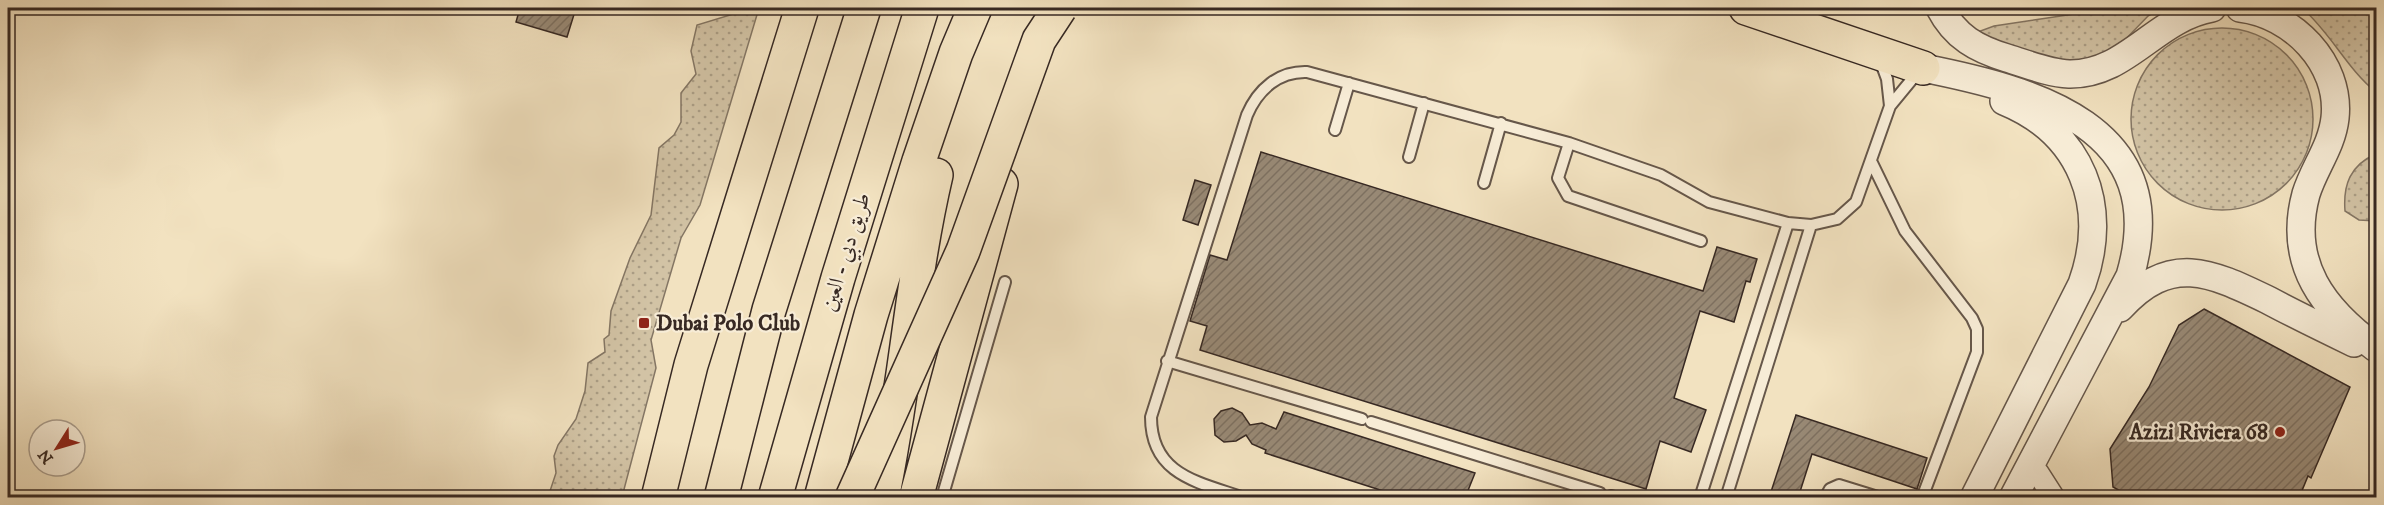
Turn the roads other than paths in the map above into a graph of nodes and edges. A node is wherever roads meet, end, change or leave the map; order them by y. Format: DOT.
graph roads {
  1 [pos="802,8"];
  2 [pos="864,8"];
  3 [pos="922,8"];
  4 [pos="1060,8"];
  5 [pos="1746,8"];
  6 [pos="1940,8"];
  7 [pos="2212,8"];
  8 [pos="2240,8"];
  9 [pos="974,12"];
  10 [pos="1878,53"];
  11 [pos="1923,68"];
  12 [pos="1349,83"];
  13 [pos="1021,93"];
  14 [pos="1424,103"];
  15 [pos="1890,106"];
  16 [pos="1501,123"];
  17 [pos="1335,130"];
  18 [pos="1569,143"];
  19 [pos="1409,157"];
  20 [pos="1872,163"];
  21 [pos="1484,183"];
  22 [pos="1788,223"];
  23 [pos="1811,225"];
  24 [pos="1701,241"];
  25 [pos="1005,282"];
  26 [pos="2107,323"];
  27 [pos="2376,348"];
  28 [pos="2376,355"];
  29 [pos="1167,361"];
  30 [pos="2028,465"];
  31 [pos="1610,495"];
  32 [pos="658,498"];
  33 [pos="721,498"];
  34 [pos="775,498"];
  35 [pos="821,498"];
  36 [pos="852,498"];
  37 [pos="882,498"];
  38 [pos="916,498"];
  39 [pos="942,498"];
  40 [pos="1244,498"];
  41 [pos="1700,498"];
  42 [pos="1726,498"];
  43 [pos="1825,498"];
  44 [pos="1881,498"];
  45 [pos="1922,498"];
  46 [pos="1974,498"];
  47 [pos="2013,498"];
  48 [pos="2054,498"];
  1 -- 32 [label="highway"];
  2 -- 33 [label="highway"];
  3 -- 34 [label="highway, طريق دبي - العين"];
  4 -- 13 [label="highway, bridge"];
  5 -- 10 [label="highway"];
  6 -- 7 [label="street"];
  8 -- 27 [label="street"];
  9 -- 35 [label="highway"];
  9 -- 37 [label="highway"];
  10 -- 11 [label="highway"];
  10 -- 15 [label="lane"];
  11 -- 15 [label="lane"];
  11 -- 26 [label="street"];
  11 -- 46 [label="street"];
  12 -- 14 [label="lane"];
  12 -- 17 [label="lane"];
  12 -- 29 [label="lane"];
  13 -- 36 [label="highway, bridge"];
  13 -- 38 [label="highway, bridge"];
  14 -- 16 [label="lane"];
  14 -- 19 [label="lane"];
  15 -- 20 [label="lane"];
  16 -- 18 [label="lane"];
  16 -- 21 [label="lane"];
  18 -- 22 [label="lane"];
  18 -- 24 [label="lane"];
  20 -- 23 [label="lane"];
  20 -- 45 [label="lane"];
  22 -- 23 [label="lane"];
  22 -- 41 [label="lane"];
  23 -- 42 [label="lane"];
  25 -- 39 [label="lane"];
  26 -- 28 [label="street"];
  26 -- 30 [label="street"];
  29 -- 31 [label="lane"];
  29 -- 40 [label="lane"];
  30 -- 47 [label="street"];
  30 -- 48 [label="street"];
  43 -- 44 [label="lane"];
}
